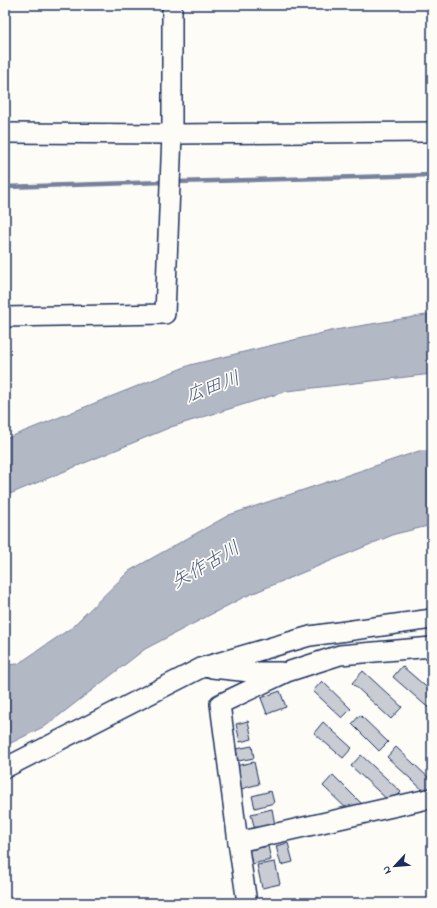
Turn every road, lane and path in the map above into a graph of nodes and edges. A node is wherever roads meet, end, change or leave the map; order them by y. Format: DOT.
graph roads {
  1 [pos="172,5"];
  2 [pos="432,132"];
  3 [pos="5,133"];
  4 [pos="172,134"];
  5 [pos="5,317"];
  6 [pos="432,619"];
  7 [pos="432,647"];
  8 [pos="203,667"];
  9 [pos="287,672"];
  10 [pos="5,768"];
  11 [pos="432,798"];
  12 [pos="238,842"];
  13 [pos="247,903"];
  1 -- 4 [label="street"];
  2 -- 4 [label="street"];
  3 -- 4 [label="street"];
  4 -- 5 [label="street"];
  6 -- 8 [label="street"];
  7 -- 9 [label="street"];
  8 -- 9 [label="street"];
  8 -- 10 [label="street"];
  9 -- 12 [label="street"];
  11 -- 12 [label="street"];
  12 -- 13 [label="street"];
}
